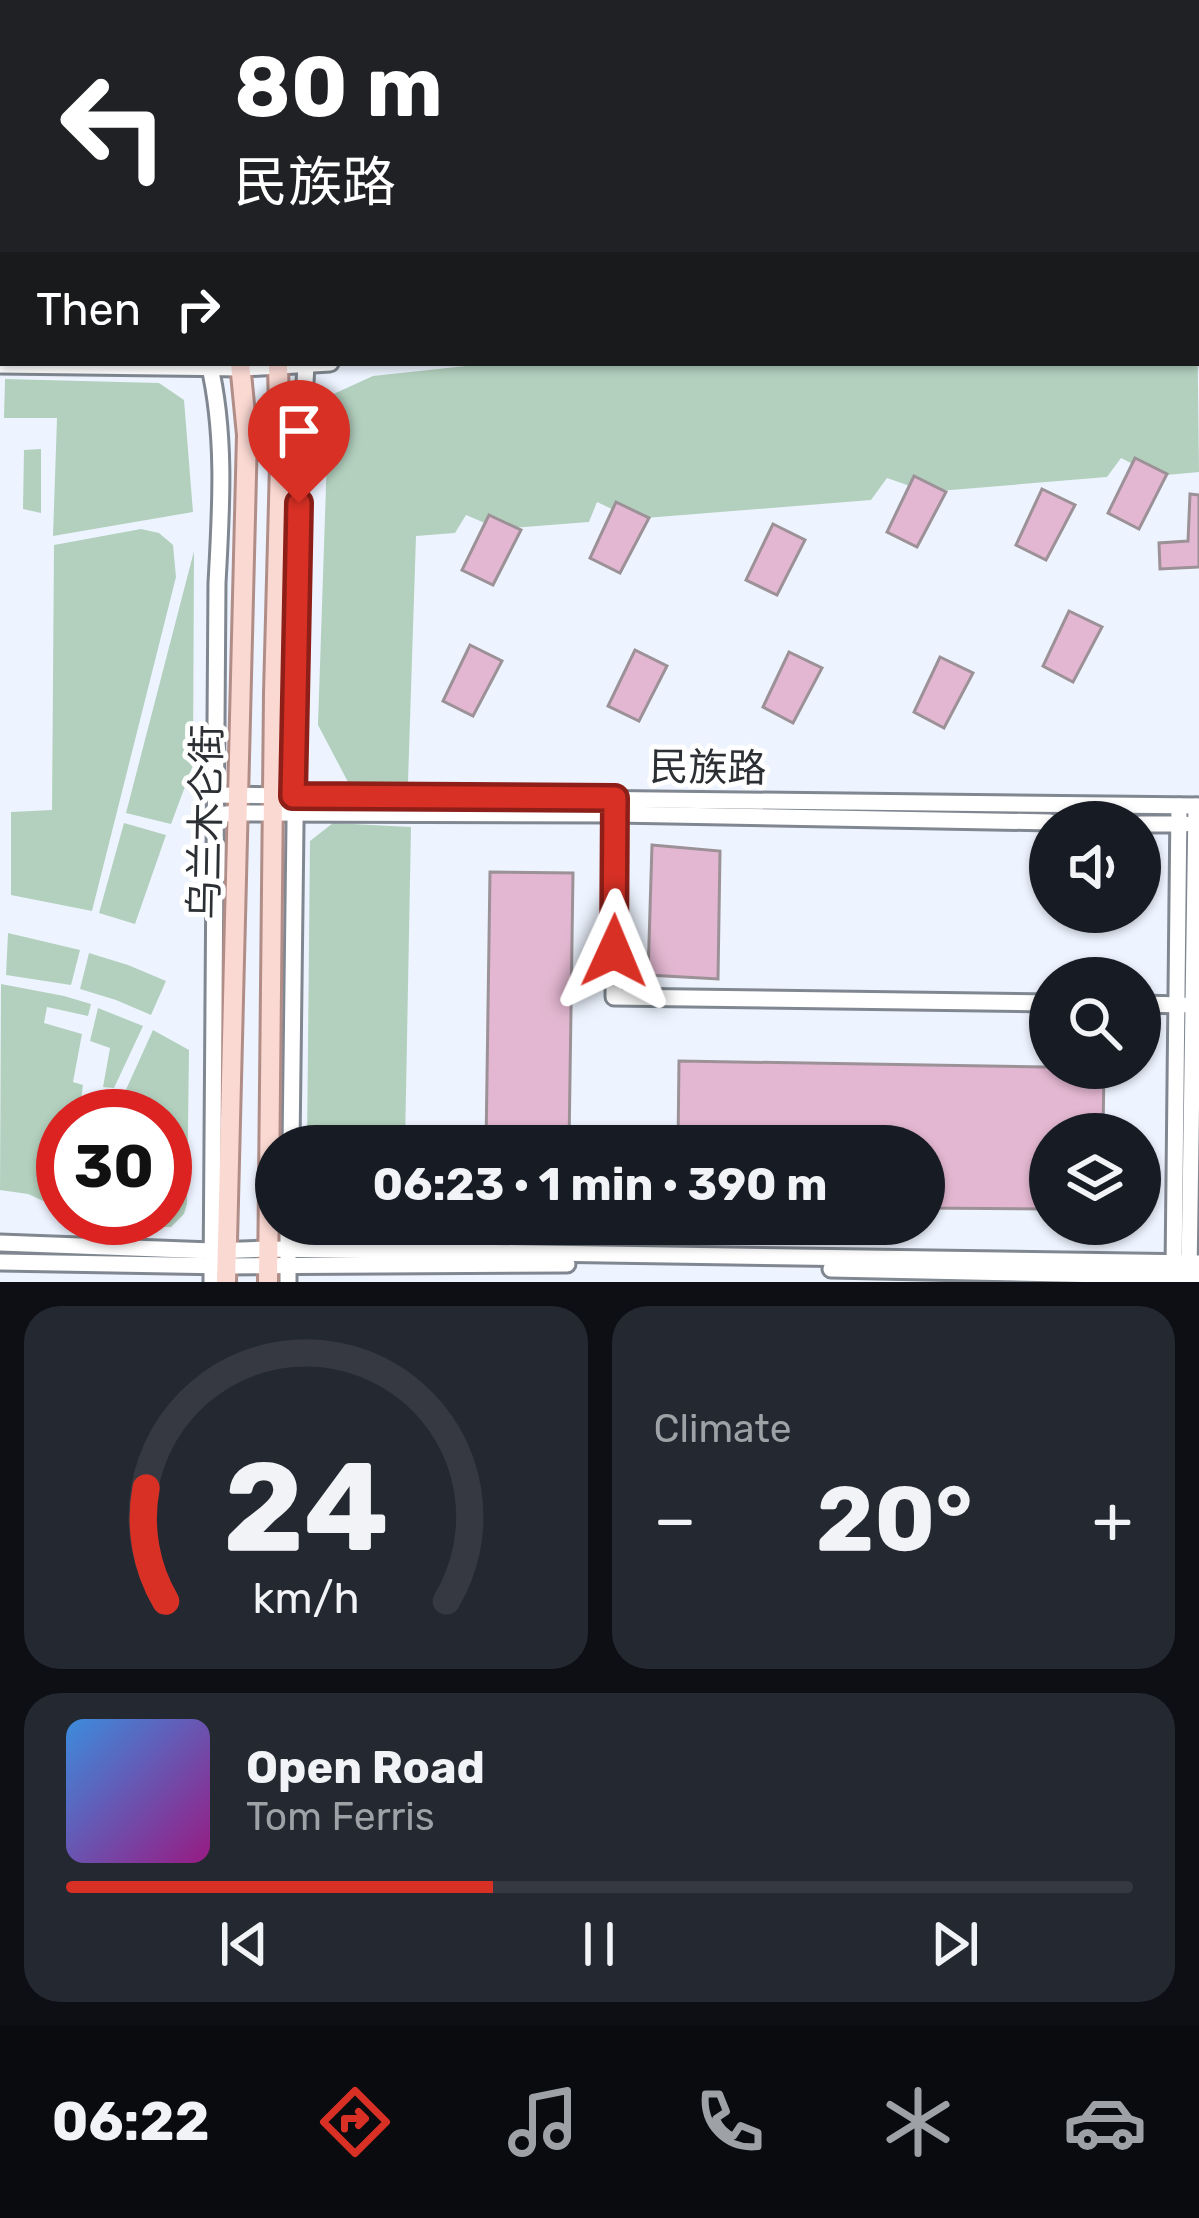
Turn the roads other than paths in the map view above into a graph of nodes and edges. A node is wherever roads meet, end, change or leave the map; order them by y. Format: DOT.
graph roads {
  1 [pos="209,366"];
  2 [pos="241,366"];
  3 [pos="279,366"];
  4 [pos="307,366"];
  5 [pos="283,805"];
  6 [pos="615,806"];
  7 [pos="1191,806"];
  8 [pos="230,808"];
  9 [pos="1029,821"];
  10 [pos="1191,824"];
  11 [pos="1029,1003"];
  12 [pos="1161,1004"];
  13 [pos="1185,1005"];
  14 [pos="291,1125"];
  15 [pos="0,1243"];
  16 [pos="0,1262"];
  17 [pos="219,1266"];
  18 [pos="278,1266"];
  19 [pos="1186,1273"];
  1 -- 8 [label="street, 民族路"];
  2 -- 8 [label="main road, 乌兰木仑街"];
  3 -- 5 [label="main road, 乌兰木仑街"];
  4 -- 5 [label="street"];
  5 -- 6 [label="street, 民族路"];
  5 -- 8 [label="street, 民族路"];
  5 -- 14 [label="street"];
  5 -- 18 [label="main road, 乌兰木仑街"];
  6 -- 7 [label="street, 民族路"];
  6 -- 9 [label="street, 民族路"];
  6 -- 11 [label="street"];
  7 -- 10 [label="street"];
  8 -- 17 [label="main road, 乌兰木仑街"];
  10 -- 13 [label="street"];
  12 -- 13 [label="street"];
  13 -- 19 [label="street"];
  15 -- 17 [label="street"];
  16 -- 17 [label="street"];
  17 -- 18 [label="street"];
  18 -- 19 [label="street"];
}
